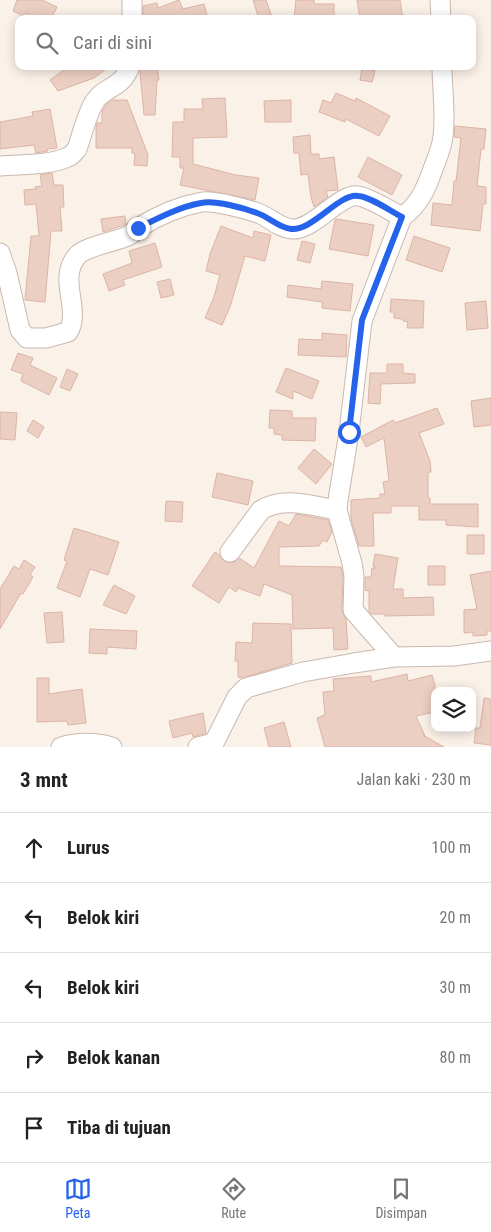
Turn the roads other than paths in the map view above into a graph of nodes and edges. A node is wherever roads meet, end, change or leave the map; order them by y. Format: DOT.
graph roads {
  1 [pos="132,0"];
  2 [pos="440,0"];
  3 [pos="132,15"];
  4 [pos="441,15"];
  5 [pos="128,70"];
  6 [pos="442,70"];
  7 [pos="0,166"];
  8 [pos="402,217"];
  9 [pos="0,253"];
  10 [pos="337,510"];
  11 [pos="230,552"];
  12 [pos="491,651"];
  13 [pos="394,657"];
  14 [pos="61,747"];
  15 [pos="112,747"];
  16 [pos="198,747"];
  1 -- 3 [label="street"];
  2 -- 4 [label="street"];
  5 -- 7 [label="street"];
  6 -- 8 [label="street"];
  8 -- 9 [label="street"];
  8 -- 10 [label="street"];
  10 -- 11 [label="street"];
  10 -- 13 [label="street"];
  12 -- 13 [label="street"];
  13 -- 16 [label="street"];
  14 -- 15 [label="street"];
}
